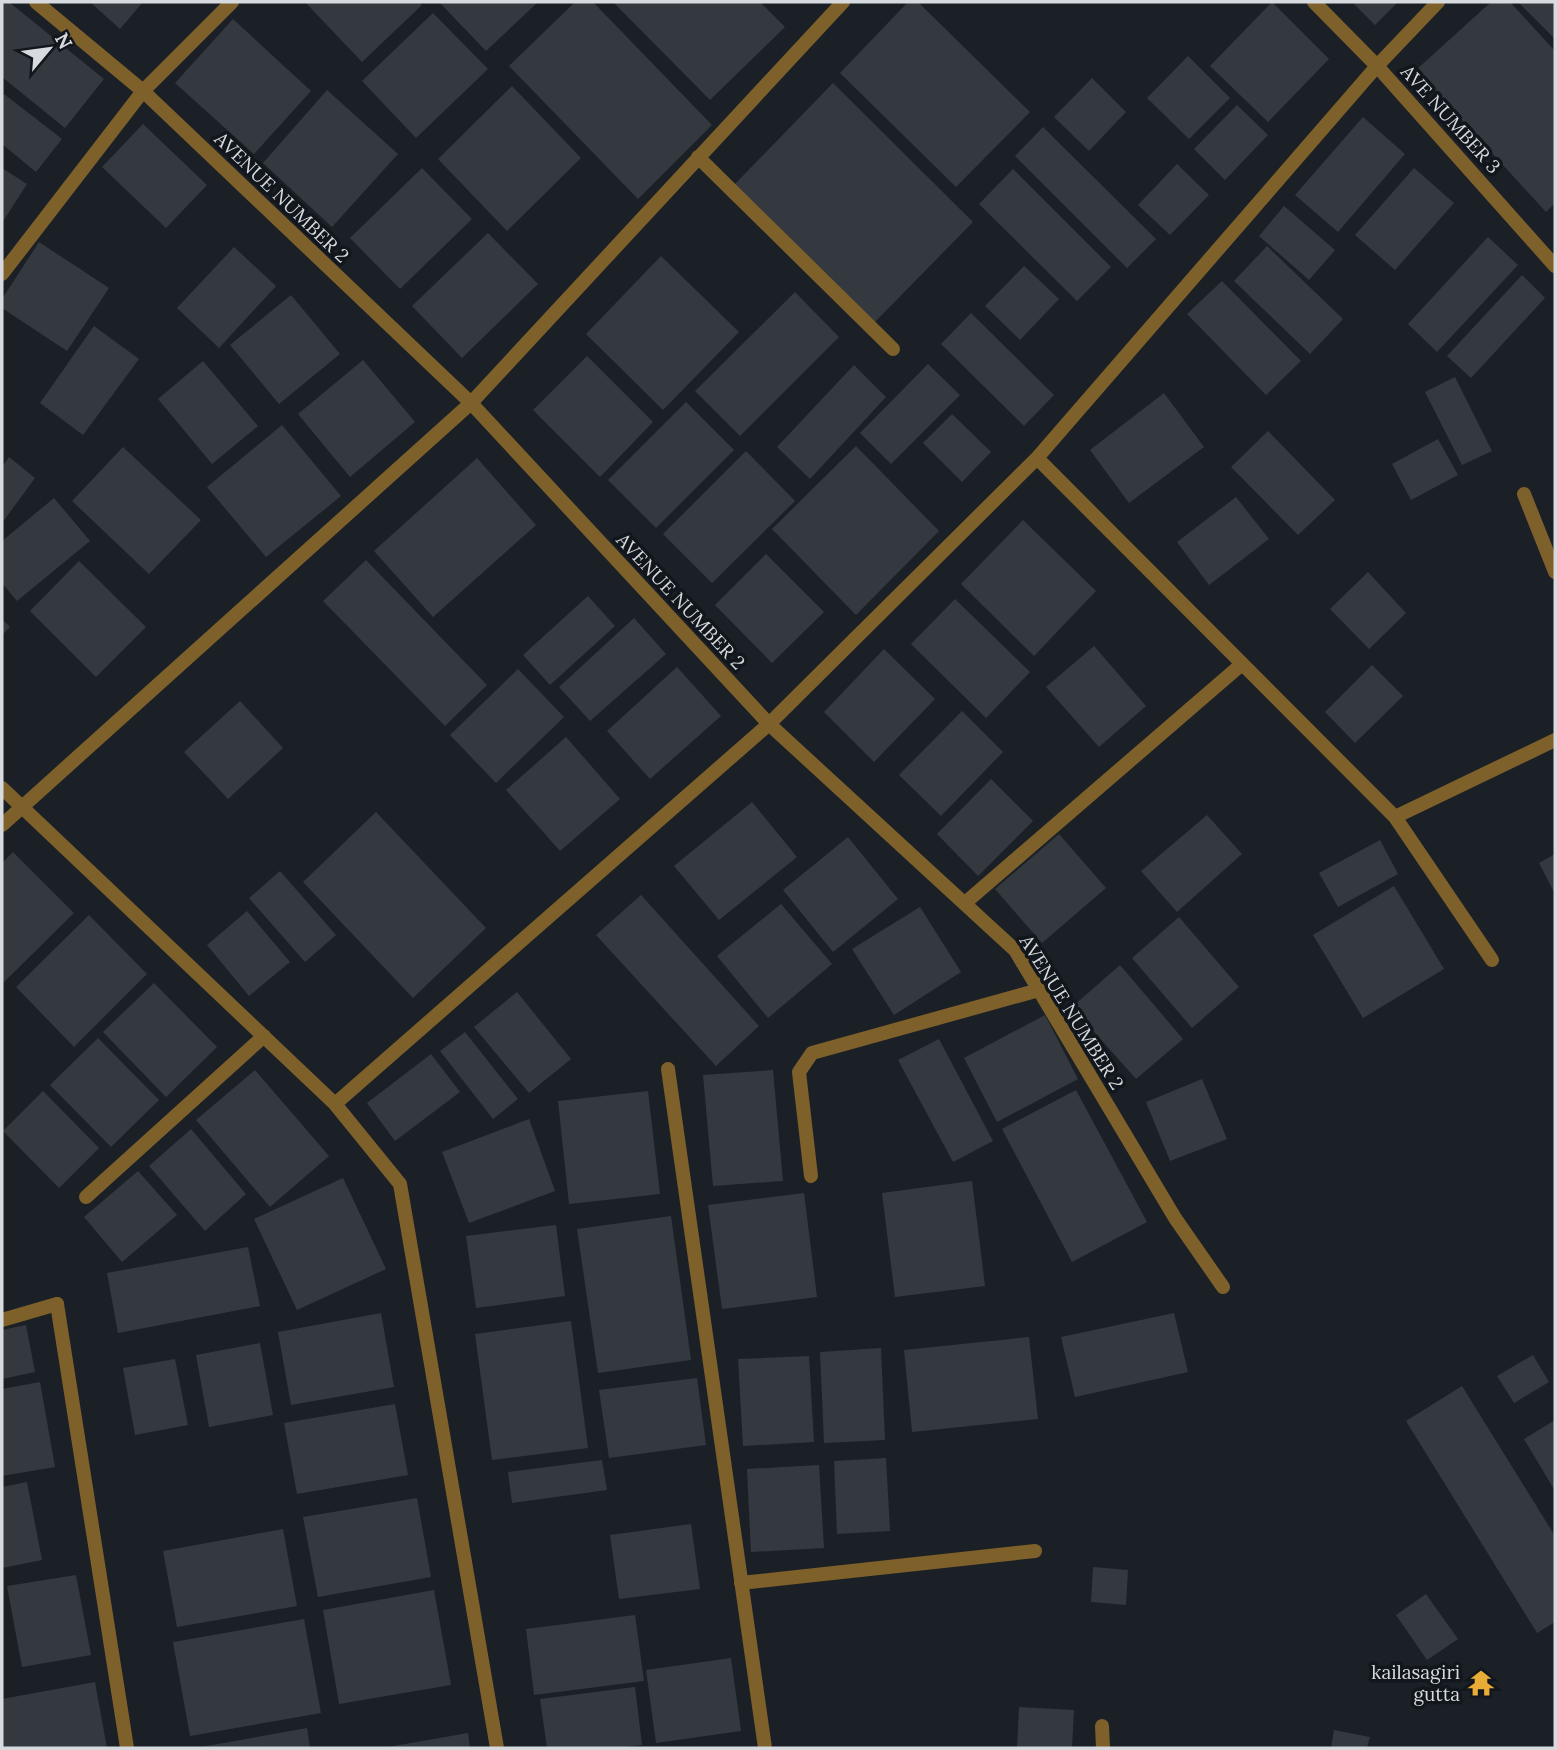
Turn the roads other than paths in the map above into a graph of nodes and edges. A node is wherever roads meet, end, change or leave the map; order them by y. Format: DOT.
graph roads {
  1 [pos="36,2"];
  2 [pos="232,2"];
  3 [pos="843,2"];
  4 [pos="1314,2"];
  5 [pos="1438,2"];
  6 [pos="1377,66"];
  7 [pos="143,91"];
  8 [pos="698,157"];
  9 [pos="1555,266"];
  10 [pos="2,274"];
  11 [pos="893,349"];
  12 [pos="471,403"];
  13 [pos="1037,458"];
  14 [pos="1524,494"];
  15 [pos="1555,572"];
  16 [pos="1242,664"];
  17 [pos="769,724"];
  18 [pos="1555,740"];
  19 [pos="2,788"];
  20 [pos="21,806"];
  21 [pos="1395,817"];
  22 [pos="2,825"];
  23 [pos="965,903"];
  24 [pos="1492,960"];
  25 [pos="1039,990"];
  26 [pos="264,1036"];
  27 [pos="668,1069"];
  28 [pos="335,1104"];
  29 [pos="811,1176"];
  30 [pos="86,1197"];
  31 [pos="1223,1287"];
  32 [pos="2,1320"];
  33 [pos="1035,1551"];
  34 [pos="741,1583"];
  35 [pos="1102,1726"];
  36 [pos="127,1748"];
  37 [pos="497,1748"];
  38 [pos="765,1748"];
  39 [pos="1102,1748"];
  1 -- 7 [label="street, AVENUE NUMBER 2"];
  2 -- 7 [label="street"];
  3 -- 8 [label="street"];
  4 -- 6 [label="street, AVE NUMBER 3"];
  5 -- 6 [label="street"];
  6 -- 9 [label="street, AVE NUMBER 3"];
  6 -- 13 [label="street"];
  7 -- 10 [label="street"];
  7 -- 12 [label="street, AVENUE NUMBER 2"];
  8 -- 11 [label="street"];
  8 -- 12 [label="street"];
  12 -- 17 [label="street, AVENUE NUMBER 2"];
  12 -- 20 [label="street"];
  13 -- 16 [label="street"];
  13 -- 17 [label="street"];
  14 -- 15 [label="street"];
  16 -- 21 [label="street"];
  16 -- 23 [label="street"];
  17 -- 23 [label="street, AVENUE NUMBER 2"];
  17 -- 28 [label="street"];
  18 -- 21 [label="street"];
  19 -- 20 [label="street"];
  20 -- 22 [label="street"];
  20 -- 26 [label="street"];
  21 -- 24 [label="street"];
  23 -- 25 [label="street, AVENUE NUMBER 2"];
  25 -- 29 [label="street"];
  25 -- 31 [label="street, AVENUE NUMBER 2"];
  26 -- 28 [label="street"];
  26 -- 30 [label="street"];
  27 -- 34 [label="street"];
  28 -- 37 [label="street"];
  32 -- 36 [label="street"];
  33 -- 34 [label="street"];
  34 -- 38 [label="street"];
  35 -- 39 [label="street"];
}
